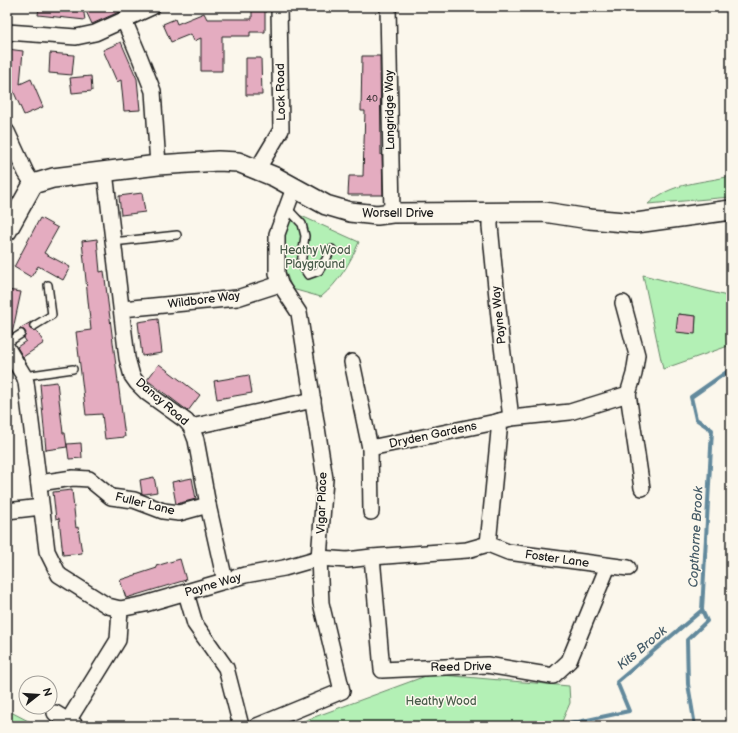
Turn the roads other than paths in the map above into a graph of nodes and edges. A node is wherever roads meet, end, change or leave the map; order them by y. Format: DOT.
graph roads {
  1 [pos="279,7"];
  2 [pos="388,7"];
  3 [pos="147,8"];
  4 [pos="124,20"];
  5 [pos="7,32"];
  6 [pos="8,136"];
  7 [pos="158,166"];
  8 [pos="257,170"];
  9 [pos="105,172"];
  10 [pos="34,184"];
  11 [pos="294,188"];
  12 [pos="286,207"];
  13 [pos="731,210"];
  14 [pos="392,213"];
  15 [pos="490,213"];
  16 [pos="7,231"];
  17 [pos="177,235"];
  18 [pos="113,242"];
  19 [pos="332,249"];
  20 [pos="280,284"];
  21 [pos="48,285"];
  22 [pos="623,303"];
  23 [pos="122,309"];
  24 [pos="34,326"];
  25 [pos="21,334"];
  26 [pos="7,343"];
  27 [pos="7,348"];
  28 [pos="352,362"];
  29 [pos="73,369"];
  30 [pos="24,376"];
  31 [pos="628,394"];
  32 [pos="313,400"];
  33 [pos="502,420"];
  34 [pos="191,427"];
  35 [pos="370,448"];
  36 [pos="39,483"];
  37 [pos="642,488"];
  38 [pos="208,506"];
  39 [pos="42,507"];
  40 [pos="7,511"];
  41 [pos="371,512"];
  42 [pos="488,544"];
  43 [pos="372,557"];
  44 [pos="319,558"];
  45 [pos="608,566"];
  46 [pos="628,568"];
  47 [pos="225,581"];
  48 [pos="186,593"];
  49 [pos="120,609"];
  50 [pos="58,715"];
  51 [pos="72,724"];
  52 [pos="261,725"];
  53 [pos="241,726"];
  1 -- 8 [label="street, Lock Road"];
  2 -- 14 [label="street, Langridge Way"];
  3 -- 4 [label="street"];
  4 -- 5 [label="street"];
  4 -- 7 [label="street"];
  6 -- 10 [label="street"];
  7 -- 8 [label="street, Worsell Drive"];
  7 -- 9 [label="street, Worsell Drive"];
  8 -- 11 [label="street, Worsell Drive"];
  9 -- 10 [label="street, Worsell Drive"];
  9 -- 18 [label="street, Dancy Road"];
  10 -- 16 [label="street"];
  11 -- 12 [label="street"];
  11 -- 14 [label="street, Worsell Drive"];
  12 -- 19 [label="lane"];
  12 -- 20 [label="street"];
  13 -- 15 [label="street, Worsell Drive"];
  14 -- 15 [label="street, Worsell Drive"];
  15 -- 33 [label="street, Payne Way"];
  17 -- 18 [label="lane"];
  18 -- 23 [label="street, Dancy Road"];
  20 -- 23 [label="street, Wildbore Way"];
  20 -- 32 [label="street, Vigar Place"];
  21 -- 24 [label="lane"];
  22 -- 31 [label="street"];
  23 -- 34 [label="street, Dancy Road"];
  25 -- 26 [label="lane"];
  27 -- 30 [label="street"];
  28 -- 35 [label="street"];
  29 -- 30 [label="lane"];
  30 -- 36 [label="street"];
  31 -- 33 [label="street, Dryden Gardens"];
  31 -- 37 [label="street"];
  32 -- 34 [label="street"];
  32 -- 44 [label="street, Vigar Place"];
  33 -- 35 [label="street, Dryden Gardens"];
  33 -- 42 [label="street, Payne Way"];
  34 -- 38 [label="street, Dancy Road"];
  35 -- 41 [label="street"];
  36 -- 38 [label="street, Fuller Lane"];
  36 -- 39 [label="street"];
  38 -- 47 [label="street, Dancy Road"];
  39 -- 40 [label="street"];
  39 -- 49 [label="street"];
  42 -- 43 [label="street, Payne Way"];
  42 -- 45 [label="street, Foster Lane"];
  43 -- 44 [label="street, Payne Way"];
  43 -- 45 [label="street, Reed Drive"];
  44 -- 47 [label="street, Payne Way"];
  44 -- 52 [label="street, Vigar Place"];
  45 -- 46 [label="street, Foster Lane"];
  47 -- 48 [label="street, Payne Way"];
  48 -- 49 [label="street, Payne Way"];
  48 -- 53 [label="street"];
  49 -- 51 [label="street"];
  50 -- 51 [label="street"];
}
